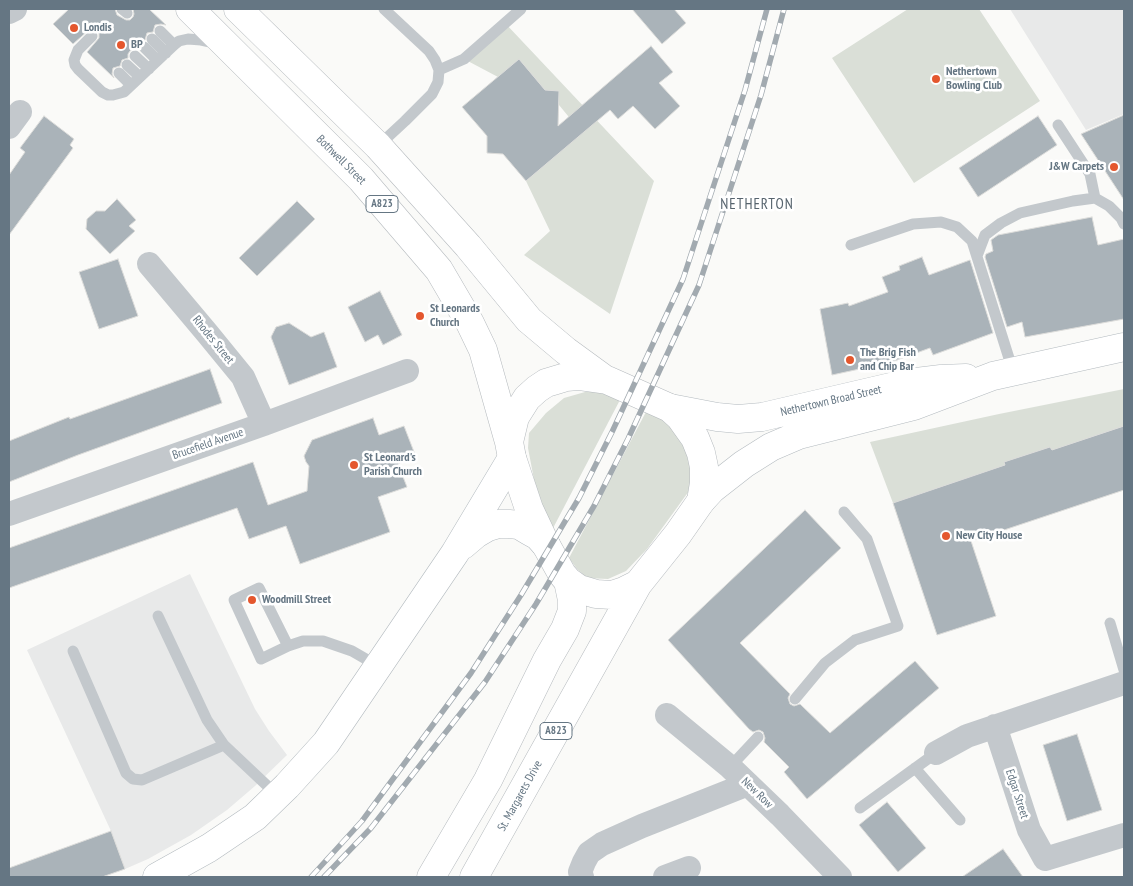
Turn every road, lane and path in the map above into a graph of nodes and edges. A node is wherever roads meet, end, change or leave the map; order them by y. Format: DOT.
graph roads {
  1 [pos="16,9"];
  2 [pos="190,9"];
  3 [pos="238,9"];
  4 [pos="384,9"];
  5 [pos="521,9"];
  6 [pos="9,12"];
  7 [pos="91,42"];
  8 [pos="228,47"];
  9 [pos="166,53"];
  10 [pos="136,56"];
  11 [pos="123,69"];
  12 [pos="439,70"];
  13 [pos="140,77"];
  14 [pos="1058,125"];
  15 [pos="378,146"];
  16 [pos="1095,198"];
  17 [pos="1124,224"];
  18 [pos="851,245"];
  19 [pos="977,256"];
  20 [pos="149,264"];
  21 [pos="1124,347"];
  22 [pos="407,371"];
  23 [pos="1003,373"];
  24 [pos="607,380"];
  25 [pos="670,408"];
  26 [pos="264,424"];
  27 [pos="510,450"];
  28 [pos="701,501"];
  29 [pos="844,512"];
  30 [pos="9,514"];
  31 [pos="546,545"];
  32 [pos="455,553"];
  33 [pos="568,581"];
  34 [pos="638,584"];
  35 [pos="158,616"];
  36 [pos="1110,623"];
  37 [pos="288,646"];
  38 [pos="73,651"];
  39 [pos="378,666"];
  40 [pos="1124,670"];
  41 [pos="1124,683"];
  42 [pos="795,699"];
  43 [pos="667,715"];
  44 [pos="994,726"];
  45 [pos="758,737"];
  46 [pos="224,745"];
  47 [pos="936,753"];
  48 [pos="730,767"];
  49 [pos="915,768"];
  50 [pos="748,784"];
  51 [pos="277,796"];
  52 [pos="860,808"];
  53 [pos="960,820"];
  54 [pos="1124,835"];
  55 [pos="689,868"];
  56 [pos="1048,868"];
  57 [pos="157,877"];
  58 [pos="431,877"];
  59 [pos="474,877"];
  60 [pos="582,877"];
  61 [pos="665,877"];
  62 [pos="840,877"];
  1 -- 6 [label="street"];
  2 -- 8 [label="main road, Bothwell Street / A823"];
  3 -- 15 [label="main road, A823"];
  4 -- 12 [label="lane"];
  5 -- 12 [label="lane"];
  7 -- 13 [label="lane"];
  8 -- 9 [label="lane"];
  8 -- 27 [label="main road, Bothwell Street / A823"];
  9 -- 9 [label="lane"];
  9 -- 13 [label="lane"];
  10 -- 13 [label="lane"];
  11 -- 13 [label="lane"];
  12 -- 15 [label="lane"];
  14 -- 16 [label="lane"];
  15 -- 24 [label="main road, A823"];
  16 -- 17 [label="lane"];
  16 -- 19 [label="lane"];
  18 -- 19 [label="lane"];
  19 -- 23 [label="lane"];
  20 -- 26 [label="street, Rhodes Street"];
  21 -- 23 [label="main road, Nethertown Broad Street"];
  22 -- 26 [label="street, Brucefield Avenue"];
  23 -- 25 [label="main road, Nethertown Broad Street"];
  23 -- 28 [label="main road, Nethertown Broad Street"];
  24 -- 25 [label="main road, A823"];
  24 -- 27 [label="main road, A823"];
  25 -- 28 [label="main road, A823"];
  26 -- 30 [label="street, Brucefield Avenue"];
  27 -- 31 [label="main road, A823"];
  27 -- 32 [label="main road"];
  28 -- 34 [label="main road, A823"];
  29 -- 42 [label="lane"];
  31 -- 32 [label="main road"];
  31 -- 33 [label="main road, A823"];
  32 -- 39 [label="main road"];
  33 -- 34 [label="main road, A823"];
  33 -- 58 [label="main road, A823"];
  34 -- 59 [label="main road, St. Margarets Drive / A823"];
  35 -- 46 [label="lane"];
  36 -- 40 [label="lane"];
  37 -- 37 [label="lane"];
  37 -- 39 [label="lane"];
  38 -- 46 [label="lane"];
  39 -- 51 [label="main road"];
  41 -- 44 [label="street"];
  43 -- 48 [label="street, New Row"];
  44 -- 47 [label="street"];
  44 -- 56 [label="street, Edgar Street"];
  45 -- 48 [label="lane"];
  46 -- 51 [label="lane"];
  47 -- 49 [label="lane"];
  48 -- 50 [label="street, New Row"];
  49 -- 52 [label="lane"];
  49 -- 53 [label="lane"];
  50 -- 60 [label="street"];
  50 -- 62 [label="street, New Row"];
  51 -- 57 [label="main road"];
  54 -- 56 [label="street, Edgar Street"];
  55 -- 61 [label="street"];
}
